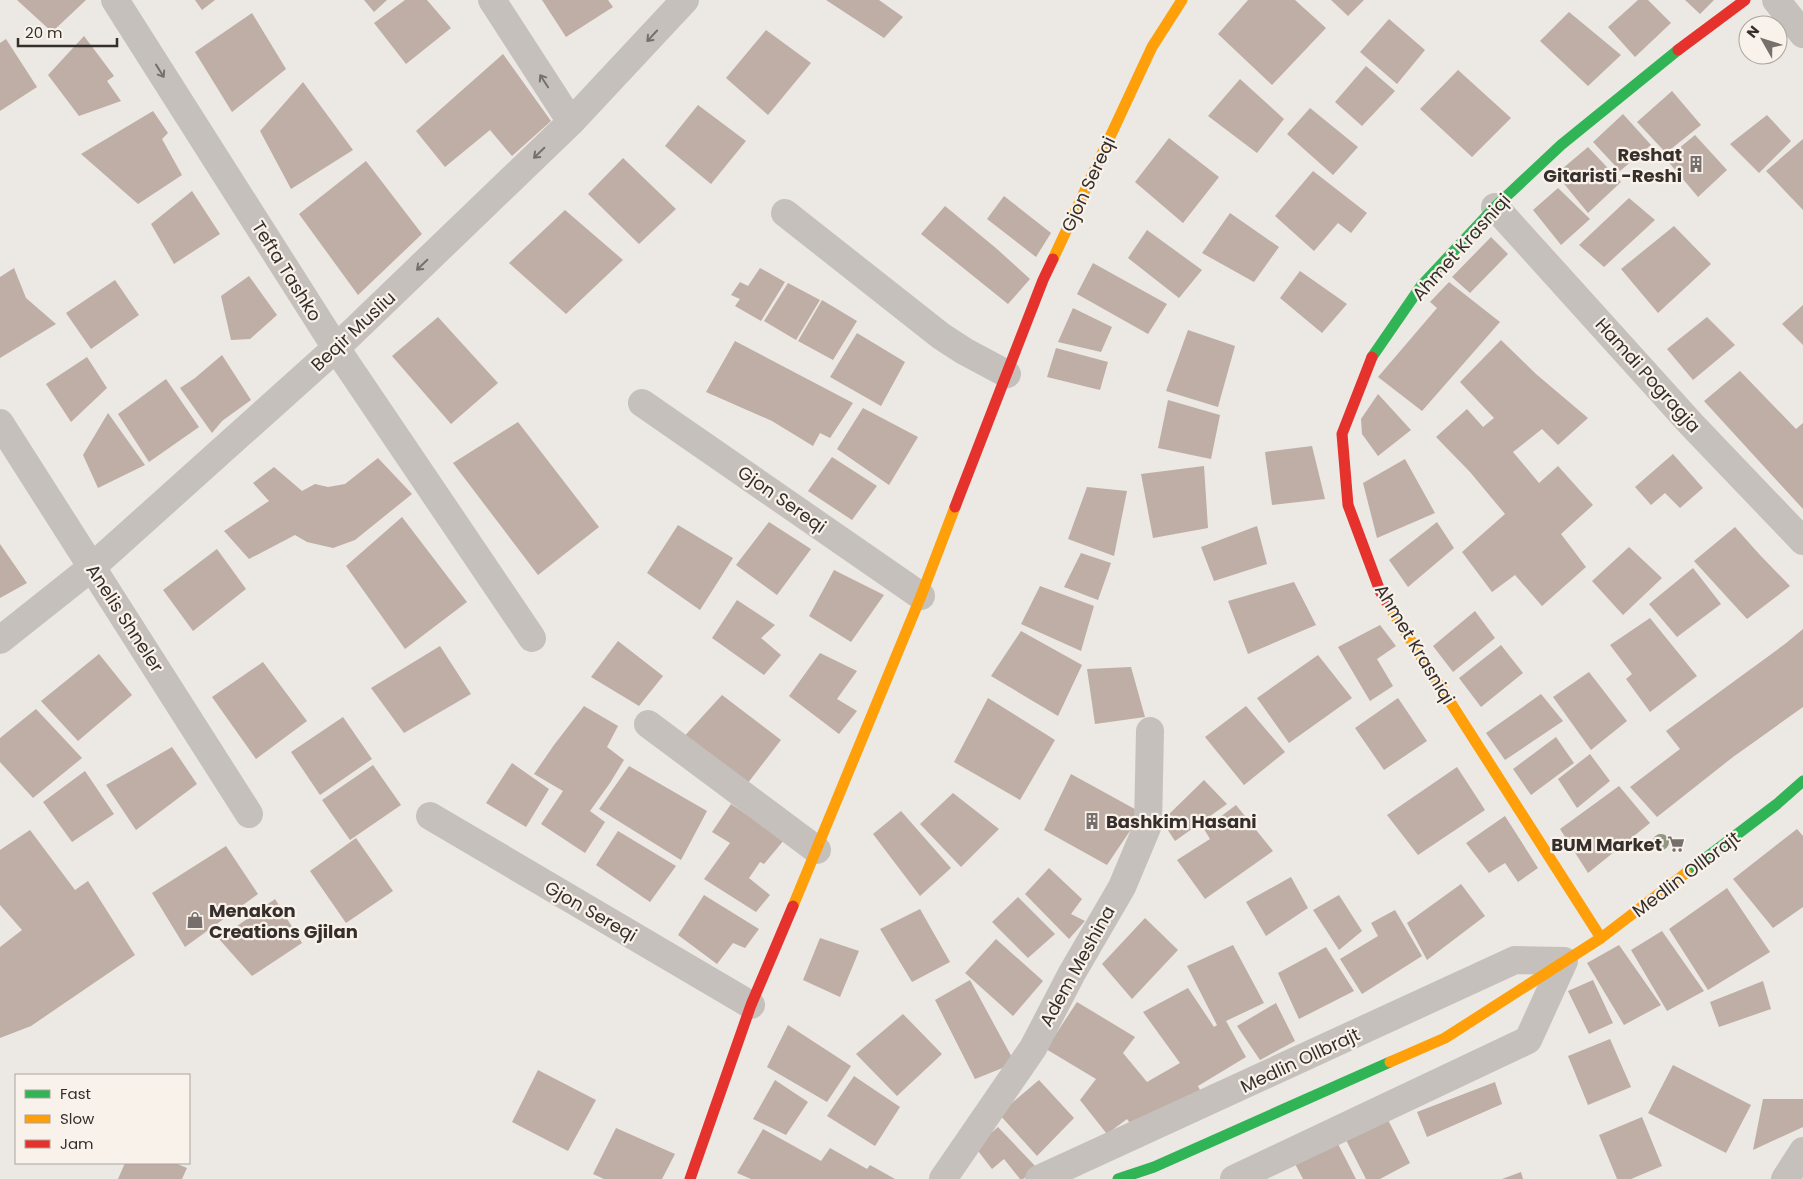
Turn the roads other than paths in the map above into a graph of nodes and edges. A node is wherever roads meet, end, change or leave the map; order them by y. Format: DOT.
graph roads {
  1 [pos="116,0"];
  2 [pos="492,0"];
  3 [pos="685,0"];
  4 [pos="1182,0"];
  5 [pos="1745,0"];
  6 [pos="1776,0"];
  7 [pos="1803,34"];
  8 [pos="571,122"];
  9 [pos="1495,207"];
  10 [pos="785,213"];
  11 [pos="336,348"];
  12 [pos="1007,374"];
  13 [pos="642,403"];
  14 [pos="0,422"];
  15 [pos="1803,541"];
  16 [pos="92,567"];
  17 [pos="921,596"];
  18 [pos="532,638"];
  19 [pos="0,640"];
  20 [pos="648,724"];
  21 [pos="1150,732"];
  22 [pos="1803,781"];
  23 [pos="249,814"];
  24 [pos="430,816"];
  25 [pos="817,850"];
  26 [pos="1601,938"];
  27 [pos="1564,961"];
  28 [pos="751,1005"];
  29 [pos="1803,1151"];
  30 [pos="690,1179"];
  31 [pos="943,1179"];
  32 [pos="1039,1179"];
  33 [pos="1118,1179"];
  34 [pos="1234,1179"];
  35 [pos="1786,1179"];
  1 -- 11 [label="street, Tefta Tashko, one-way"];
  8 -- 2 [label="street, one-way"];
  3 -- 8 [label="street, Beqir Musliu, one-way"];
  4 -- 12 [label="street, Gjon Sereqi"];
  5 -- 9 [label="street, Ahmet Krasniqi"];
  6 -- 7 [label="street"];
  8 -- 11 [label="street, Beqir Musliu, one-way"];
  9 -- 15 [label="street, Hamdi Pogragja"];
  9 -- 26 [label="street, Ahmet Krasniqi"];
  10 -- 12 [label="street"];
  11 -- 16 [label="street, Beqir Musliu"];
  11 -- 18 [label="street, Tefta Tashko"];
  12 -- 17 [label="street, Gjon Sereqi"];
  13 -- 17 [label="street, Gjon Sereqi"];
  14 -- 16 [label="street, Anelis Shneler"];
  16 -- 19 [label="street, Beqir Musliu"];
  16 -- 23 [label="street, Anelis Shneler"];
  17 -- 25 [label="street, Gjon Sereqi"];
  20 -- 25 [label="street"];
  21 -- 31 [label="street, Adem Meshina"];
  22 -- 26 [label="street, Medlin Ollbrajt"];
  24 -- 28 [label="street, Gjon Sereqi"];
  25 -- 28 [label="street, Gjon Sereqi"];
  26 -- 27 [label="street, Medlin Ollbrajt"];
  27 -- 32 [label="street, Medlin Ollbrajt"];
  27 -- 33 [label="street, Medlin Ollbrajt"];
  27 -- 34 [label="street"];
  28 -- 30 [label="street, Gjon Sereqi"];
  29 -- 35 [label="street"];
}
